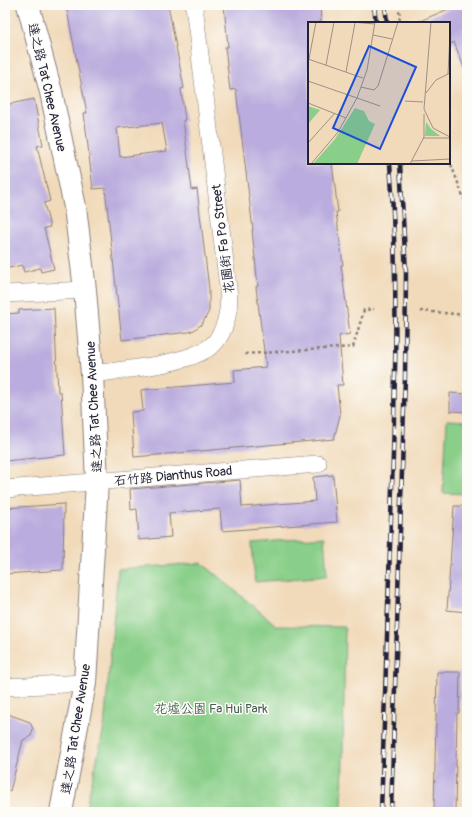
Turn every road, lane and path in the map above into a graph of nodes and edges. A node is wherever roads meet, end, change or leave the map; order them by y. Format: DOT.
graph roads {
  1 [pos="28,5"];
  2 [pos="194,5"];
  3 [pos="399,5"];
  4 [pos="400,22"];
  5 [pos="450,162"];
  6 [pos="467,206"];
  7 [pos="85,290"];
  8 [pos="5,294"];
  9 [pos="374,309"];
  10 [pos="420,311"];
  11 [pos="467,315"];
  12 [pos="245,354"];
  13 [pos="92,374"];
  14 [pos="318,464"];
  15 [pos="96,482"];
  16 [pos="5,489"];
  17 [pos="85,683"];
  18 [pos="5,687"];
  19 [pos="61,812"];
  1 -- 7 [label="main road, 達之路 Tat Chee Avenue"];
  2 -- 13 [label="street, 花圃街 Fa Po Street"];
  3 -- 4 [label="path"];
  5 -- 6 [label="path"];
  7 -- 8 [label="street"];
  7 -- 13 [label="main road, 達之路 Tat Chee Avenue"];
  9 -- 12 [label="path"];
  10 -- 11 [label="path"];
  13 -- 15 [label="main road, 達之路 Tat Chee Avenue"];
  14 -- 15 [label="street, 石竹路 Dianthus Road"];
  15 -- 16 [label="street, 石竹路 Dianthus Road"];
  15 -- 17 [label="main road, 達之路 Tat Chee Avenue"];
  17 -- 18 [label="street"];
  17 -- 19 [label="main road, 達之路 Tat Chee Avenue"];
}
